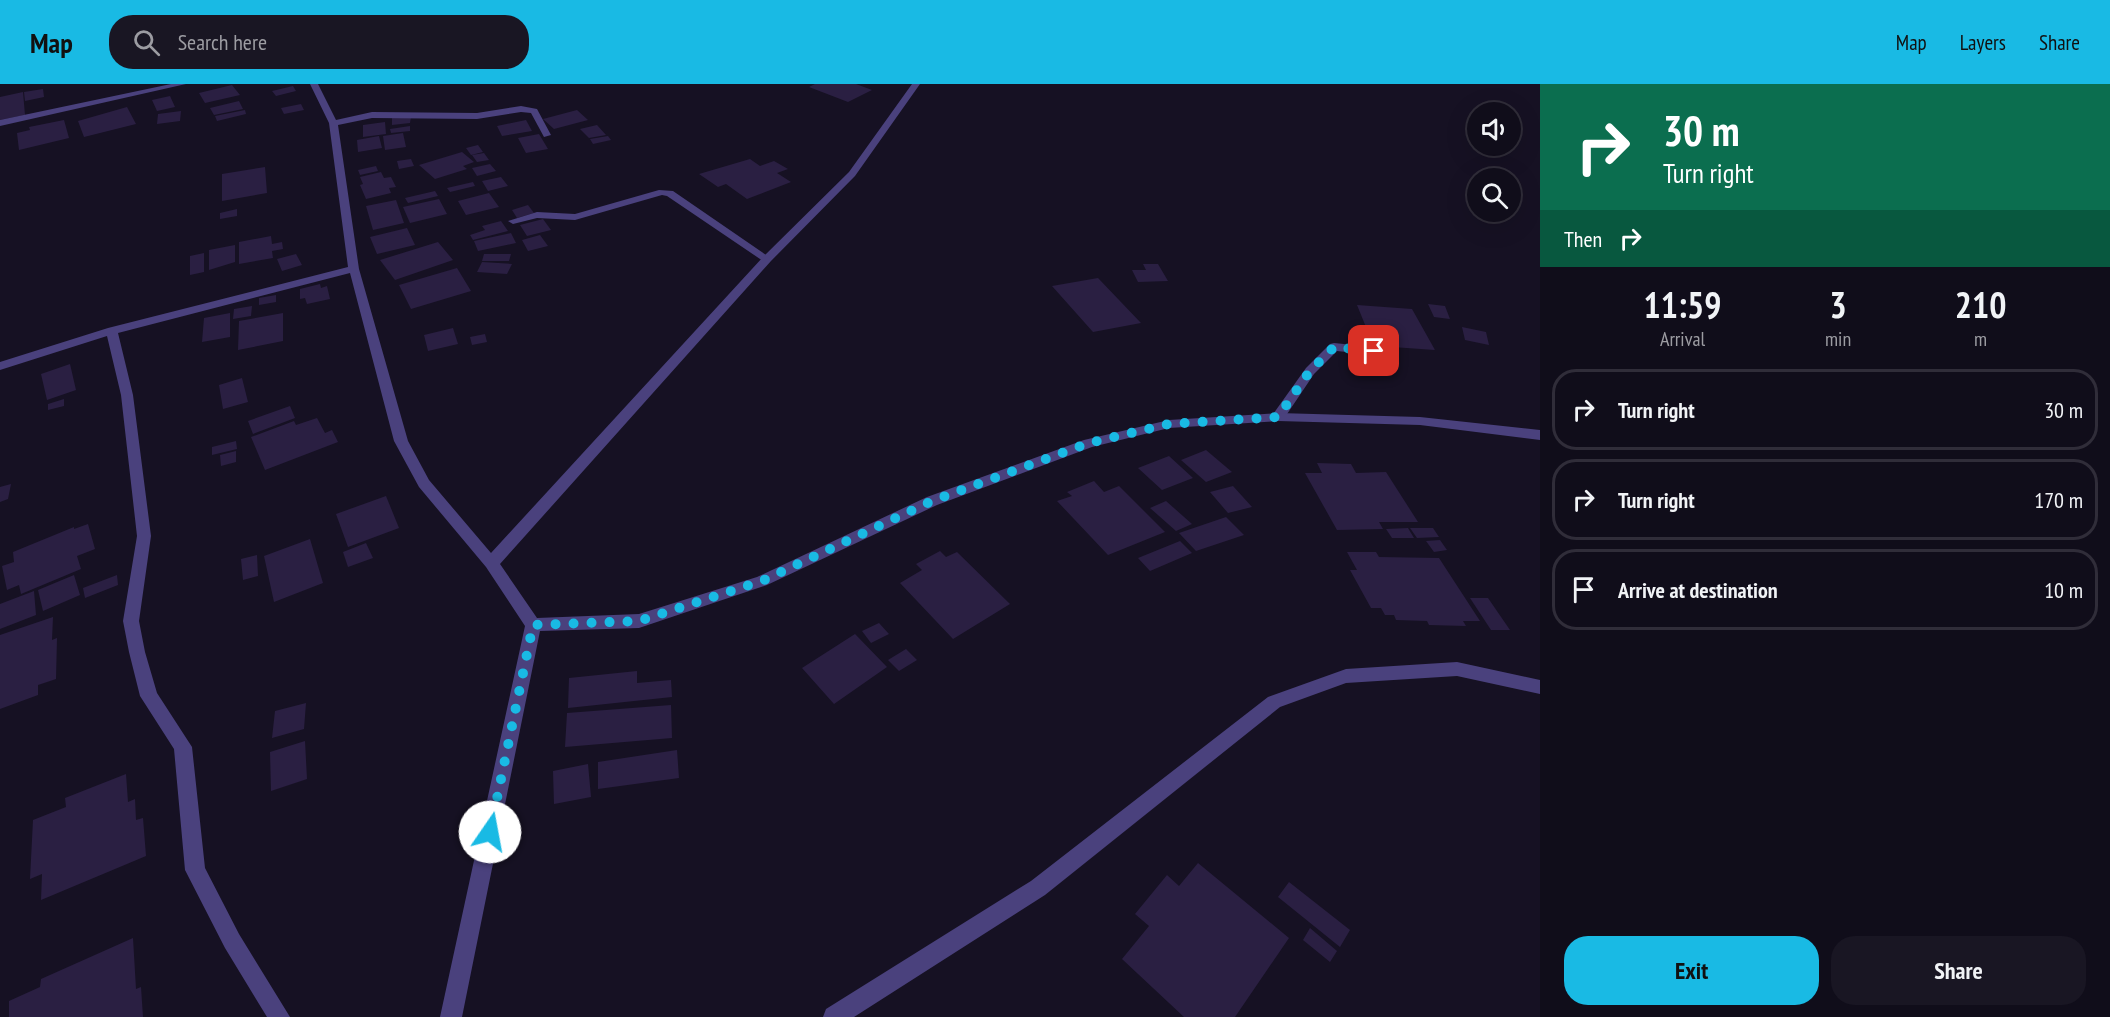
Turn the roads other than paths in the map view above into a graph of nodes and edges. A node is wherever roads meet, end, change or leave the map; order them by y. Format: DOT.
graph roads {
  1 [pos="182,84"];
  2 [pos="314,84"];
  3 [pos="916,84"];
  4 [pos="0,123"];
  5 [pos="333,123"];
  6 [pos="547,135"];
  7 [pos="513,221"];
  8 [pos="766,259"];
  9 [pos="354,269"];
  10 [pos="112,331"];
  11 [pos="1374,351"];
  12 [pos="0,366"];
  13 [pos="1278,417"];
  14 [pos="1540,435"];
  15 [pos="491,563"];
  16 [pos="533,625"];
  17 [pos="1540,687"];
  18 [pos="279,1017"];
  19 [pos="451,1017"];
  20 [pos="834,1017"];
  1 -- 4 [label="street"];
  2 -- 5 [label="street"];
  3 -- 8 [label="street"];
  5 -- 6 [label="street"];
  5 -- 9 [label="street"];
  7 -- 8 [label="street"];
  8 -- 15 [label="street"];
  9 -- 10 [label="street"];
  9 -- 15 [label="street"];
  10 -- 12 [label="street"];
  10 -- 18 [label="street"];
  11 -- 13 [label="street"];
  13 -- 14 [label="street"];
  13 -- 16 [label="street"];
  15 -- 16 [label="street"];
  16 -- 19 [label="street"];
  17 -- 20 [label="street"];
}
